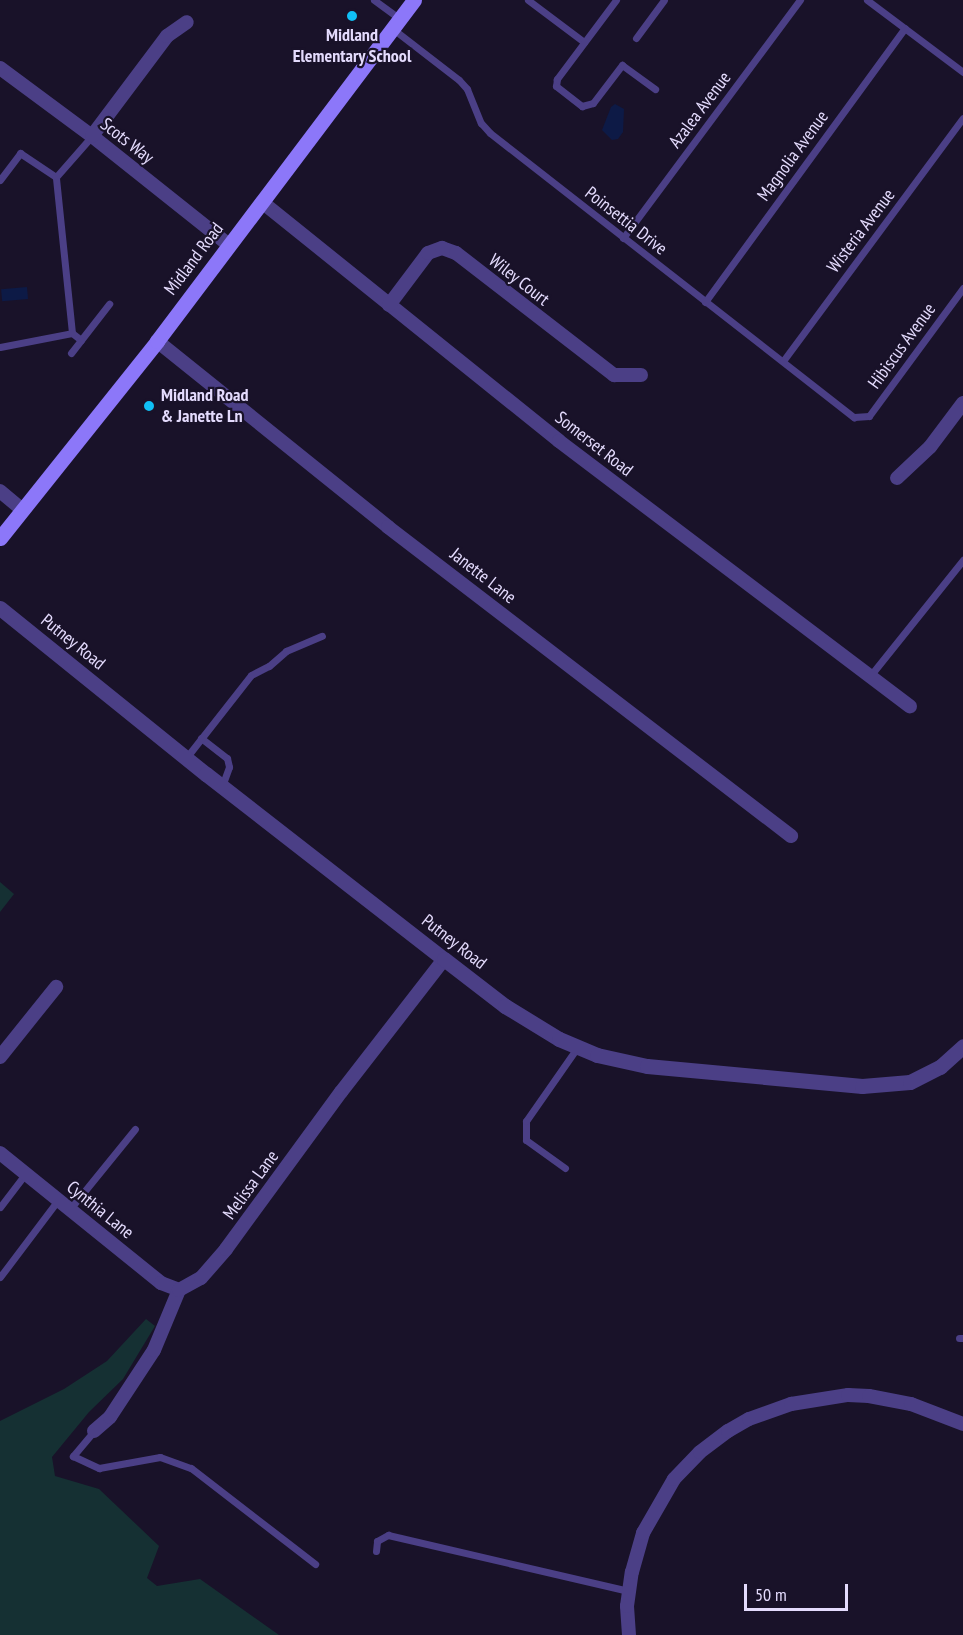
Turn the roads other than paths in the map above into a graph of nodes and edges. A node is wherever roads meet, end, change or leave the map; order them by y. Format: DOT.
graph roads {
  1 [pos="374,0"];
  2 [pos="414,0"];
  3 [pos="528,0"];
  4 [pos="616,0"];
  5 [pos="664,0"];
  6 [pos="800,0"];
  7 [pos="867,0"];
  8 [pos="187,22"];
  9 [pos="397,24"];
  10 [pos="905,28"];
  11 [pos="636,38"];
  12 [pos="584,42"];
  13 [pos="0,68"];
  14 [pos="963,72"];
  15 [pos="655,88"];
  16 [pos="963,118"];
  17 [pos="92,136"];
  18 [pos="56,177"];
  19 [pos="0,180"];
  20 [pos="262,202"];
  21 [pos="623,238"];
  22 [pos="229,245"];
  23 [pos="963,288"];
  24 [pos="705,302"];
  25 [pos="109,304"];
  26 [pos="389,305"];
  27 [pos="72,333"];
  28 [pos="81,340"];
  29 [pos="157,341"];
  30 [pos="0,347"];
  31 [pos="70,353"];
  32 [pos="783,361"];
  33 [pos="641,375"];
  34 [pos="963,403"];
  35 [pos="862,418"];
  36 [pos="897,478"];
  37 [pos="0,491"];
  38 [pos="23,510"];
  39 [pos="0,538"];
  40 [pos="963,560"];
  41 [pos="0,608"];
  42 [pos="322,636"];
  43 [pos="870,676"];
  44 [pos="910,706"];
  45 [pos="201,738"];
  46 [pos="186,758"];
  47 [pos="222,786"];
  48 [pos="791,836"];
  49 [pos="444,959"];
  50 [pos="56,987"];
  51 [pos="963,1046"];
  52 [pos="578,1047"];
  53 [pos="0,1057"];
  54 [pos="135,1129"];
  55 [pos="0,1153"];
  56 [pos="565,1168"];
  57 [pos="26,1173"];
  58 [pos="65,1204"];
  59 [pos="0,1207"];
  60 [pos="0,1277"];
  61 [pos="179,1290"];
  62 [pos="963,1424"];
  63 [pos="94,1431"];
  64 [pos="376,1551"];
  65 [pos="315,1564"];
  66 [pos="629,1591"];
  67 [pos="629,1635"];
  1 -- 9 [label="lane, Poinsettia Drive"];
  2 -- 9 [label="main road, Midland Road"];
  3 -- 12 [label="lane"];
  4 -- 12 [label="lane"];
  5 -- 11 [label="lane"];
  6 -- 21 [label="lane, Azalea Avenue"];
  7 -- 10 [label="lane"];
  8 -- 17 [label="street"];
  9 -- 20 [label="main road, Midland Road"];
  9 -- 21 [label="lane, Poinsettia Drive"];
  10 -- 14 [label="lane"];
  10 -- 24 [label="lane, Magnolia Avenue"];
  12 -- 15 [label="lane"];
  13 -- 17 [label="street, Scots Way"];
  16 -- 32 [label="lane, Wisteria Avenue"];
  17 -- 18 [label="lane"];
  17 -- 22 [label="street, Scots Way"];
  18 -- 19 [label="lane"];
  18 -- 27 [label="lane"];
  20 -- 22 [label="main road, Midland Road"];
  20 -- 26 [label="street, Somerset Road"];
  21 -- 24 [label="lane, Poinsettia Drive"];
  22 -- 29 [label="main road, Midland Road"];
  23 -- 35 [label="lane, Hibiscus Avenue"];
  24 -- 32 [label="lane, Poinsettia Drive"];
  25 -- 28 [label="lane"];
  26 -- 33 [label="street, Wiley Court"];
  26 -- 43 [label="street, Somerset Road"];
  27 -- 28 [label="lane"];
  27 -- 30 [label="lane"];
  28 -- 31 [label="lane"];
  29 -- 38 [label="main road, Midland Road"];
  29 -- 48 [label="street, Janette Lane"];
  32 -- 35 [label="lane, Poinsettia Drive"];
  34 -- 36 [label="street"];
  37 -- 38 [label="street"];
  38 -- 39 [label="main road, Midland Road"];
  40 -- 43 [label="lane"];
  41 -- 46 [label="street, Putney Road"];
  42 -- 45 [label="lane"];
  43 -- 44 [label="street, Somerset Road"];
  45 -- 46 [label="lane"];
  45 -- 47 [label="lane"];
  46 -- 47 [label="street, Putney Road"];
  47 -- 49 [label="street, Putney Road"];
  49 -- 52 [label="street, Putney Road"];
  49 -- 61 [label="street, Melissa Lane"];
  50 -- 53 [label="street"];
  51 -- 52 [label="street, Putney Road"];
  52 -- 56 [label="lane"];
  54 -- 58 [label="lane"];
  55 -- 57 [label="street, Cynthia Lane"];
  57 -- 58 [label="street, Cynthia Lane"];
  57 -- 59 [label="lane"];
  58 -- 60 [label="lane"];
  58 -- 61 [label="street, Cynthia Lane"];
  61 -- 63 [label="street"];
  62 -- 66 [label="street"];
  63 -- 65 [label="lane"];
  64 -- 66 [label="lane"];
  66 -- 67 [label="street"];
}
